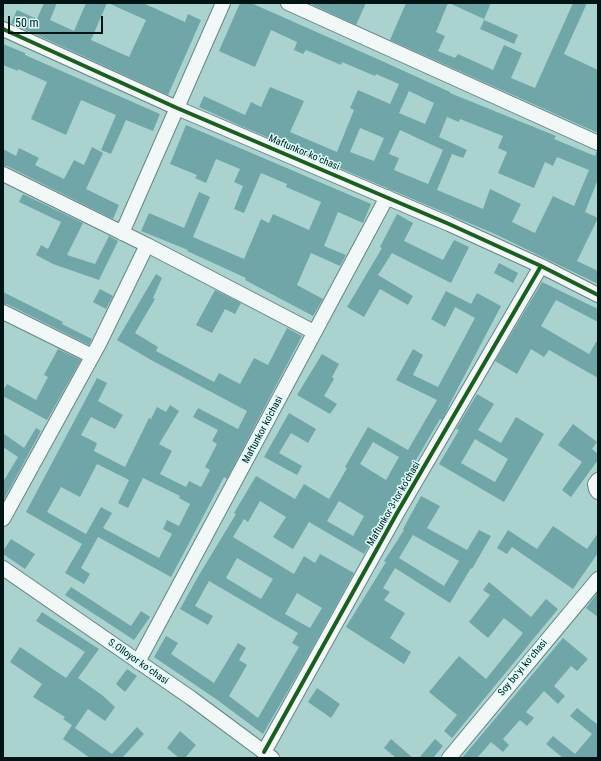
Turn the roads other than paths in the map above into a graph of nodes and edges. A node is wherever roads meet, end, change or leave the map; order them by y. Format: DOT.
graph roads {
  1 [pos="223,3"];
  2 [pos="288,3"];
  3 [pos="3,29"];
  4 [pos="177,108"];
  5 [pos="598,143"];
  6 [pos="3,174"];
  7 [pos="387,197"];
  8 [pos="122,232"];
  9 [pos="147,245"];
  10 [pos="542,266"];
  11 [pos="598,295"];
  12 [pos="3,312"];
  13 [pos="314,332"];
  14 [pos="92,356"];
  15 [pos="598,480"];
  16 [pos="598,492"];
  17 [pos="3,519"];
  18 [pos="3,568"];
  19 [pos="598,579"];
  20 [pos="138,662"];
  21 [pos="268,755"];
  22 [pos="449,758"];
  1 -- 4 [label="street"];
  2 -- 5 [label="street"];
  3 -- 4 [label="street, Maftunkor koʻchasi"];
  4 -- 7 [label="street, Maftunkor koʻchasi"];
  4 -- 8 [label="street"];
  6 -- 8 [label="street"];
  7 -- 10 [label="street, Maftunkor koʻchasi"];
  7 -- 13 [label="street, Maftunkor ko'chasi"];
  8 -- 9 [label="street"];
  9 -- 13 [label="street"];
  9 -- 14 [label="street"];
  10 -- 11 [label="street, Maftunkor koʻchasi"];
  10 -- 21 [label="street, Maftunkor 3-tor koʼchasi"];
  12 -- 14 [label="street"];
  13 -- 20 [label="street, Maftunkor ko'chasi"];
  14 -- 17 [label="street"];
  15 -- 16 [label="street"];
  18 -- 20 [label="street, S.Olloyor koʻchasi"];
  19 -- 22 [label="street, Soy boʻyi koʻchasi"];
  20 -- 21 [label="street, S.Olloyor koʻchasi"];
}
